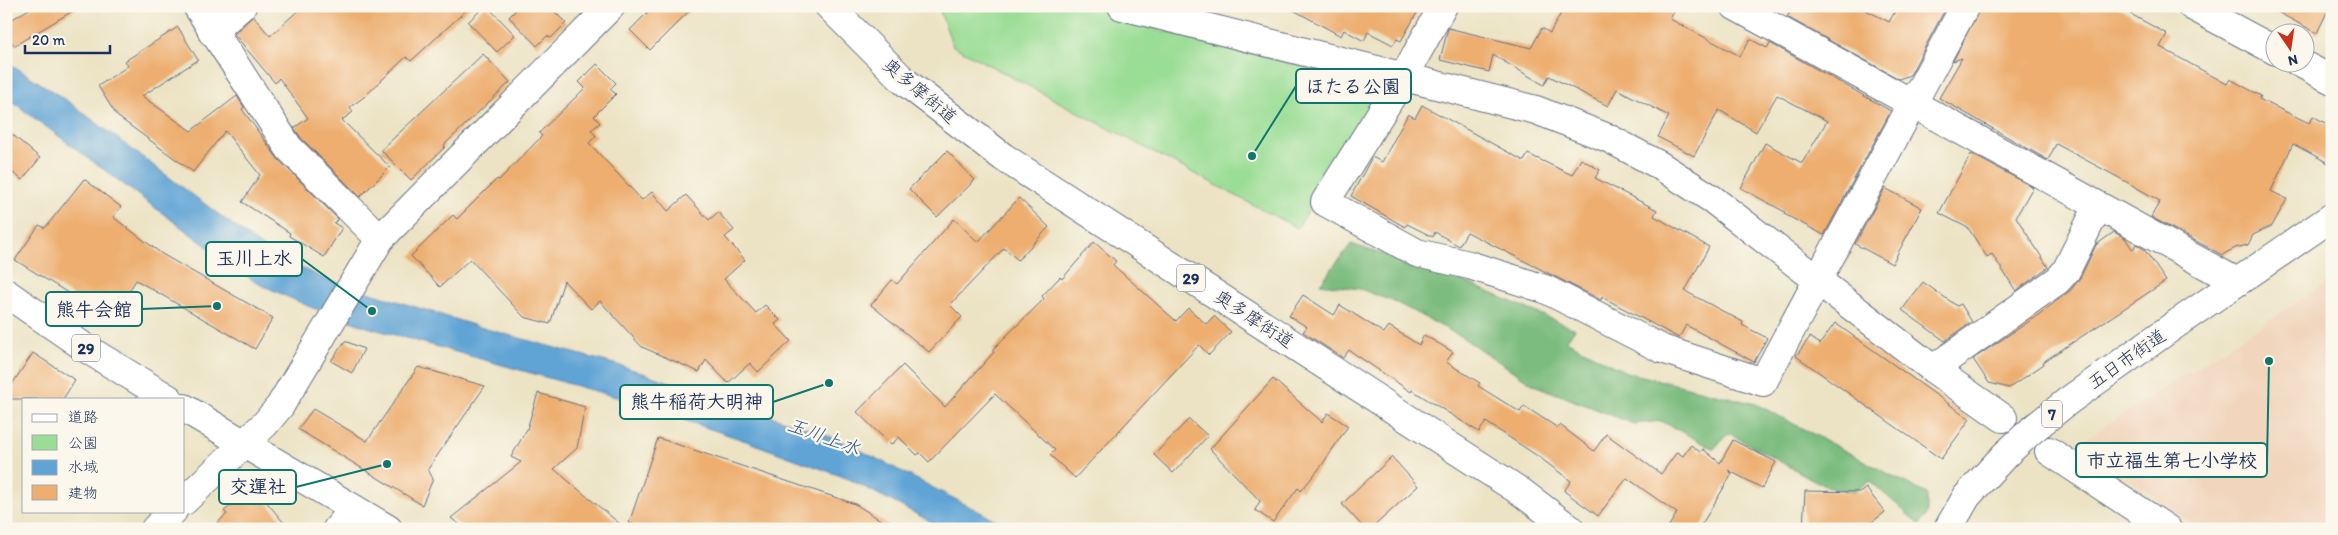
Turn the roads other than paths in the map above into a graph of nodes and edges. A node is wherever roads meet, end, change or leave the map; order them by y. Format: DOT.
graph roads {
  1 [pos="197,6"];
  2 [pos="242,6"];
  3 [pos="611,6"];
  4 [pos="829,6"];
  5 [pos="1122,6"];
  6 [pos="1443,6"];
  7 [pos="1734,6"];
  8 [pos="1965,6"];
  9 [pos="2192,6"];
  10 [pos="1184,14"];
  11 [pos="212,32"];
  12 [pos="2266,46"];
  13 [pos="2316,72"];
  14 [pos="1403,78"];
  15 [pos="2332,80"];
  16 [pos="1913,104"];
  17 [pos="2098,206"];
  18 [pos="2332,216"];
  19 [pos="380,239"];
  20 [pos="1818,280"];
  21 [pos="2237,282"];
  22 [pos="6,293"];
  23 [pos="1933,369"];
  24 [pos="167,398"];
  25 [pos="185,409"];
  26 [pos="2003,418"];
  27 [pos="245,443"];
  28 [pos="2049,452"];
  29 [pos="185,500"];
  30 [pos="172,512"];
  31 [pos="346,519"];
  32 [pos="155,529"];
  33 [pos="388,529"];
  34 [pos="1570,529"];
  35 [pos="1948,529"];
  36 [pos="2167,529"];
  1 -- 11 [label="street"];
  2 -- 11 [label="street"];
  3 -- 19 [label="street"];
  4 -- 34 [label="street, 奥多摩街道 / 29"];
  5 -- 10 [label="street"];
  6 -- 14 [label="street"];
  7 -- 16 [label="street"];
  8 -- 16 [label="street"];
  9 -- 12 [label="street"];
  10 -- 14 [label="street"];
  11 -- 19 [label="street"];
  13 -- 15 [label="street"];
  14 -- 20 [label="street"];
  14 -- 20 [label="street"];
  16 -- 17 [label="street"];
  16 -- 20 [label="street"];
  17 -- 21 [label="street"];
  17 -- 23 [label="street"];
  18 -- 21 [label="street, 五日市街道 / 7"];
  19 -- 27 [label="street"];
  20 -- 23 [label="street"];
  21 -- 35 [label="street, 五日市街道 / 7, bridge"];
  22 -- 24 [label="street, 29"];
  23 -- 26 [label="street"];
  25 -- 27 [label="street"];
  27 -- 29 [label="street"];
  27 -- 31 [label="street"];
  28 -- 36 [label="street"];
  30 -- 32 [label="street"];
  31 -- 33 [label="street"];
}
